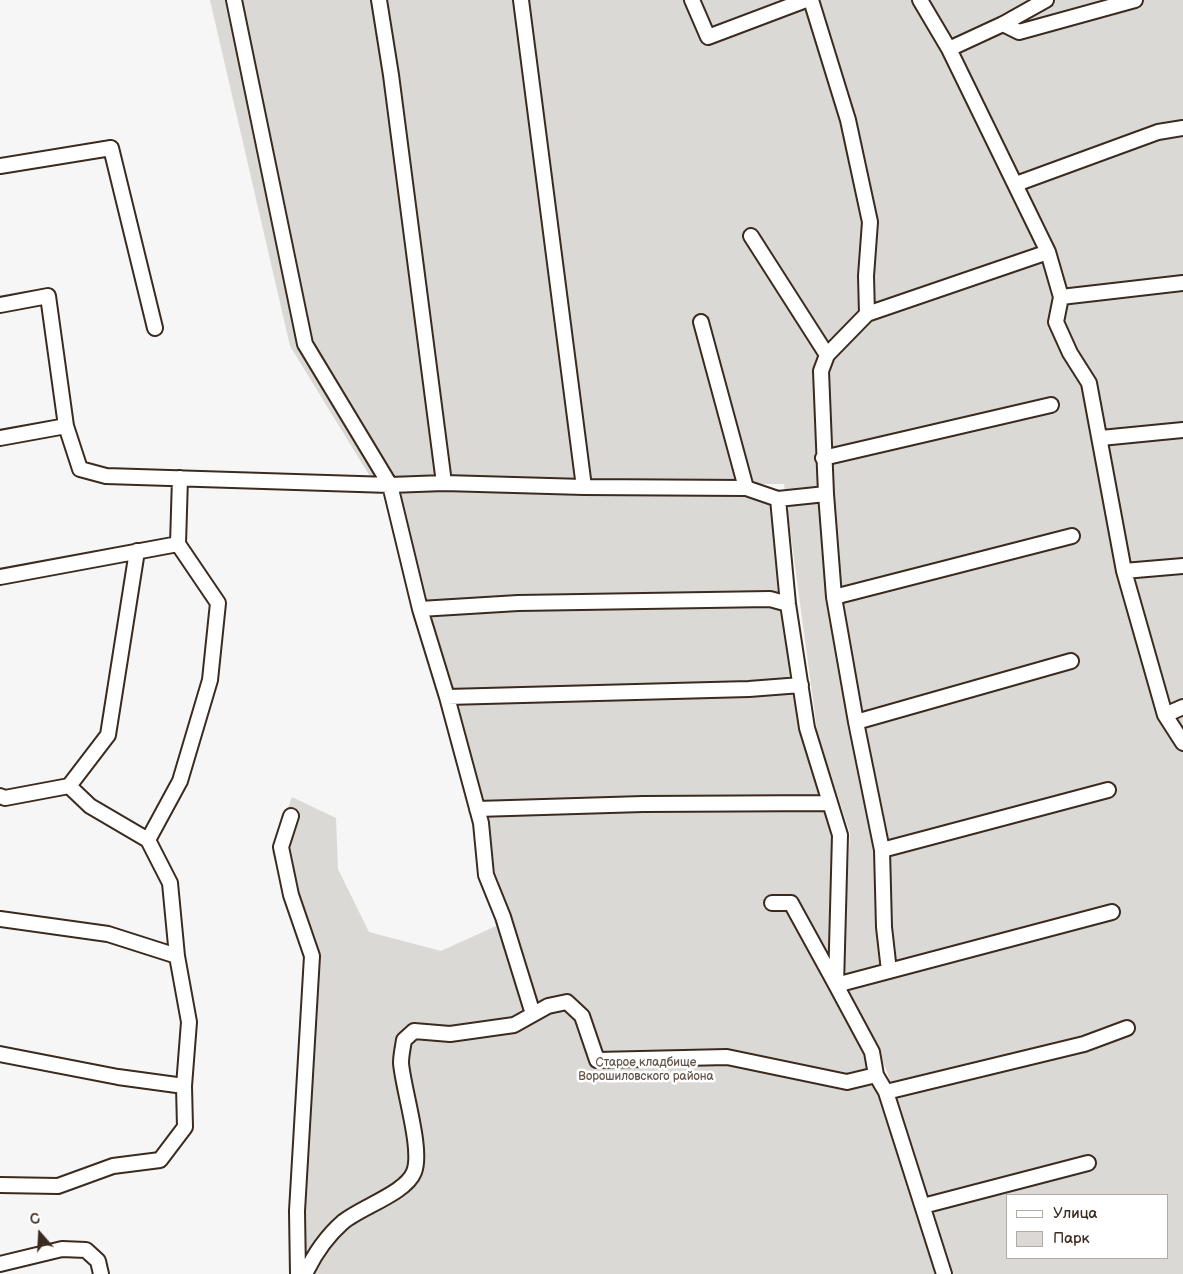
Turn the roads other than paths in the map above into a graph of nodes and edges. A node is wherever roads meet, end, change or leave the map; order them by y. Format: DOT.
graph roads {
  1 [pos="234,0"];
  2 [pos="379,0"];
  3 [pos="521,0"];
  4 [pos="692,0"];
  5 [pos="806,0"];
  6 [pos="811,0"];
  7 [pos="920,0"];
  8 [pos="1046,0"];
  9 [pos="1135,0"];
  10 [pos="1003,24"];
  11 [pos="950,49"];
  12 [pos="1183,128"];
  13 [pos="0,166"];
  14 [pos="1016,184"];
  15 [pos="752,236"];
  16 [pos="1048,252"];
  17 [pos="1183,283"];
  18 [pos="1061,297"];
  19 [pos="0,305"];
  20 [pos="868,314"];
  21 [pos="701,322"];
  22 [pos="155,328"];
  23 [pos="827,355"];
  24 [pos="1051,405"];
  25 [pos="66,426"];
  26 [pos="1183,430"];
  27 [pos="0,438"];
  28 [pos="1101,438"];
  29 [pos="824,458"];
  30 [pos="180,478"];
  31 [pos="444,483"];
  32 [pos="390,485"];
  33 [pos="584,487"];
  34 [pos="746,488"];
  35 [pos="826,494"];
  36 [pos="778,499"];
  37 [pos="1072,536"];
  38 [pos="178,544"];
  39 [pos="137,552"];
  40 [pos="1183,566"];
  41 [pos="1124,571"];
  42 [pos="0,577"];
  43 [pos="834,597"];
  44 [pos="788,604"];
  45 [pos="420,608"];
  46 [pos="1071,661"];
  47 [pos="801,685"];
  48 [pos="447,697"];
  49 [pos="1183,708"];
  50 [pos="1165,715"];
  51 [pos="856,722"];
  52 [pos="1183,743"];
  53 [pos="69,786"];
  54 [pos="1108,790"];
  55 [pos="0,796"];
  56 [pos="830,803"];
  57 [pos="477,809"];
  58 [pos="291,816"];
  59 [pos="148,840"];
  60 [pos="882,850"];
  61 [pos="772,903"];
  62 [pos="1112,912"];
  63 [pos="0,919"];
  64 [pos="177,956"];
  65 [pos="888,971"];
  66 [pos="836,985"];
  67 [pos="533,1014"];
  68 [pos="1127,1028"];
  69 [pos="0,1054"];
  70 [pos="876,1075"];
  71 [pos="184,1086"];
  72 [pos="886,1092"];
  73 [pos="1088,1164"];
  74 [pos="0,1185"];
  75 [pos="923,1206"];
  76 [pos="0,1264"];
  77 [pos="101,1274"];
  78 [pos="298,1274"];
  79 [pos="305,1274"];
  80 [pos="944,1274"];
  1 -- 32 [label="lane"];
  2 -- 31 [label="lane"];
  3 -- 33 [label="lane"];
  4 -- 5 [label="lane"];
  6 -- 20 [label="lane"];
  7 -- 11 [label="lane"];
  8 -- 10 [label="lane"];
  9 -- 10 [label="lane"];
  10 -- 11 [label="lane"];
  11 -- 14 [label="lane"];
  12 -- 14 [label="lane"];
  13 -- 22 [label="lane"];
  14 -- 16 [label="lane"];
  15 -- 23 [label="lane"];
  16 -- 18 [label="lane"];
  16 -- 20 [label="lane"];
  17 -- 18 [label="lane"];
  18 -- 28 [label="lane"];
  19 -- 25 [label="lane"];
  20 -- 23 [label="lane"];
  21 -- 34 [label="lane"];
  23 -- 29 [label="lane"];
  24 -- 29 [label="lane"];
  25 -- 27 [label="lane"];
  25 -- 30 [label="lane"];
  26 -- 28 [label="lane"];
  28 -- 41 [label="lane"];
  29 -- 35 [label="lane"];
  30 -- 32 [label="lane"];
  30 -- 38 [label="lane"];
  31 -- 32 [label="lane"];
  31 -- 33 [label="lane"];
  32 -- 45 [label="lane"];
  33 -- 34 [label="lane"];
  34 -- 36 [label="lane"];
  35 -- 36 [label="lane"];
  35 -- 43 [label="lane"];
  36 -- 44 [label="lane"];
  37 -- 43 [label="lane"];
  38 -- 39 [label="lane"];
  38 -- 59 [label="lane"];
  39 -- 42 [label="lane"];
  39 -- 53 [label="lane"];
  40 -- 41 [label="lane"];
  41 -- 50 [label="lane"];
  43 -- 51 [label="lane"];
  44 -- 45 [label="lane"];
  44 -- 47 [label="lane"];
  45 -- 48 [label="lane"];
  46 -- 51 [label="lane"];
  47 -- 48 [label="lane"];
  47 -- 56 [label="lane"];
  48 -- 57 [label="lane"];
  49 -- 50 [label="lane"];
  50 -- 52 [label="lane"];
  51 -- 60 [label="lane"];
  53 -- 55 [label="lane"];
  53 -- 59 [label="lane"];
  54 -- 60 [label="lane"];
  56 -- 57 [label="lane"];
  56 -- 66 [label="lane"];
  57 -- 67 [label="lane"];
  58 -- 78 [label="lane"];
  59 -- 64 [label="lane"];
  60 -- 65 [label="lane"];
  61 -- 66 [label="lane"];
  62 -- 65 [label="lane"];
  63 -- 64 [label="lane"];
  64 -- 71 [label="lane"];
  65 -- 66 [label="lane"];
  66 -- 70 [label="lane"];
  67 -- 70 [label="lane"];
  67 -- 79 [label="lane"];
  68 -- 72 [label="lane"];
  69 -- 71 [label="lane"];
  70 -- 72 [label="lane"];
  71 -- 74 [label="lane"];
  72 -- 75 [label="lane"];
  73 -- 75 [label="lane"];
  75 -- 80 [label="lane"];
  76 -- 77 [label="lane"];
}
